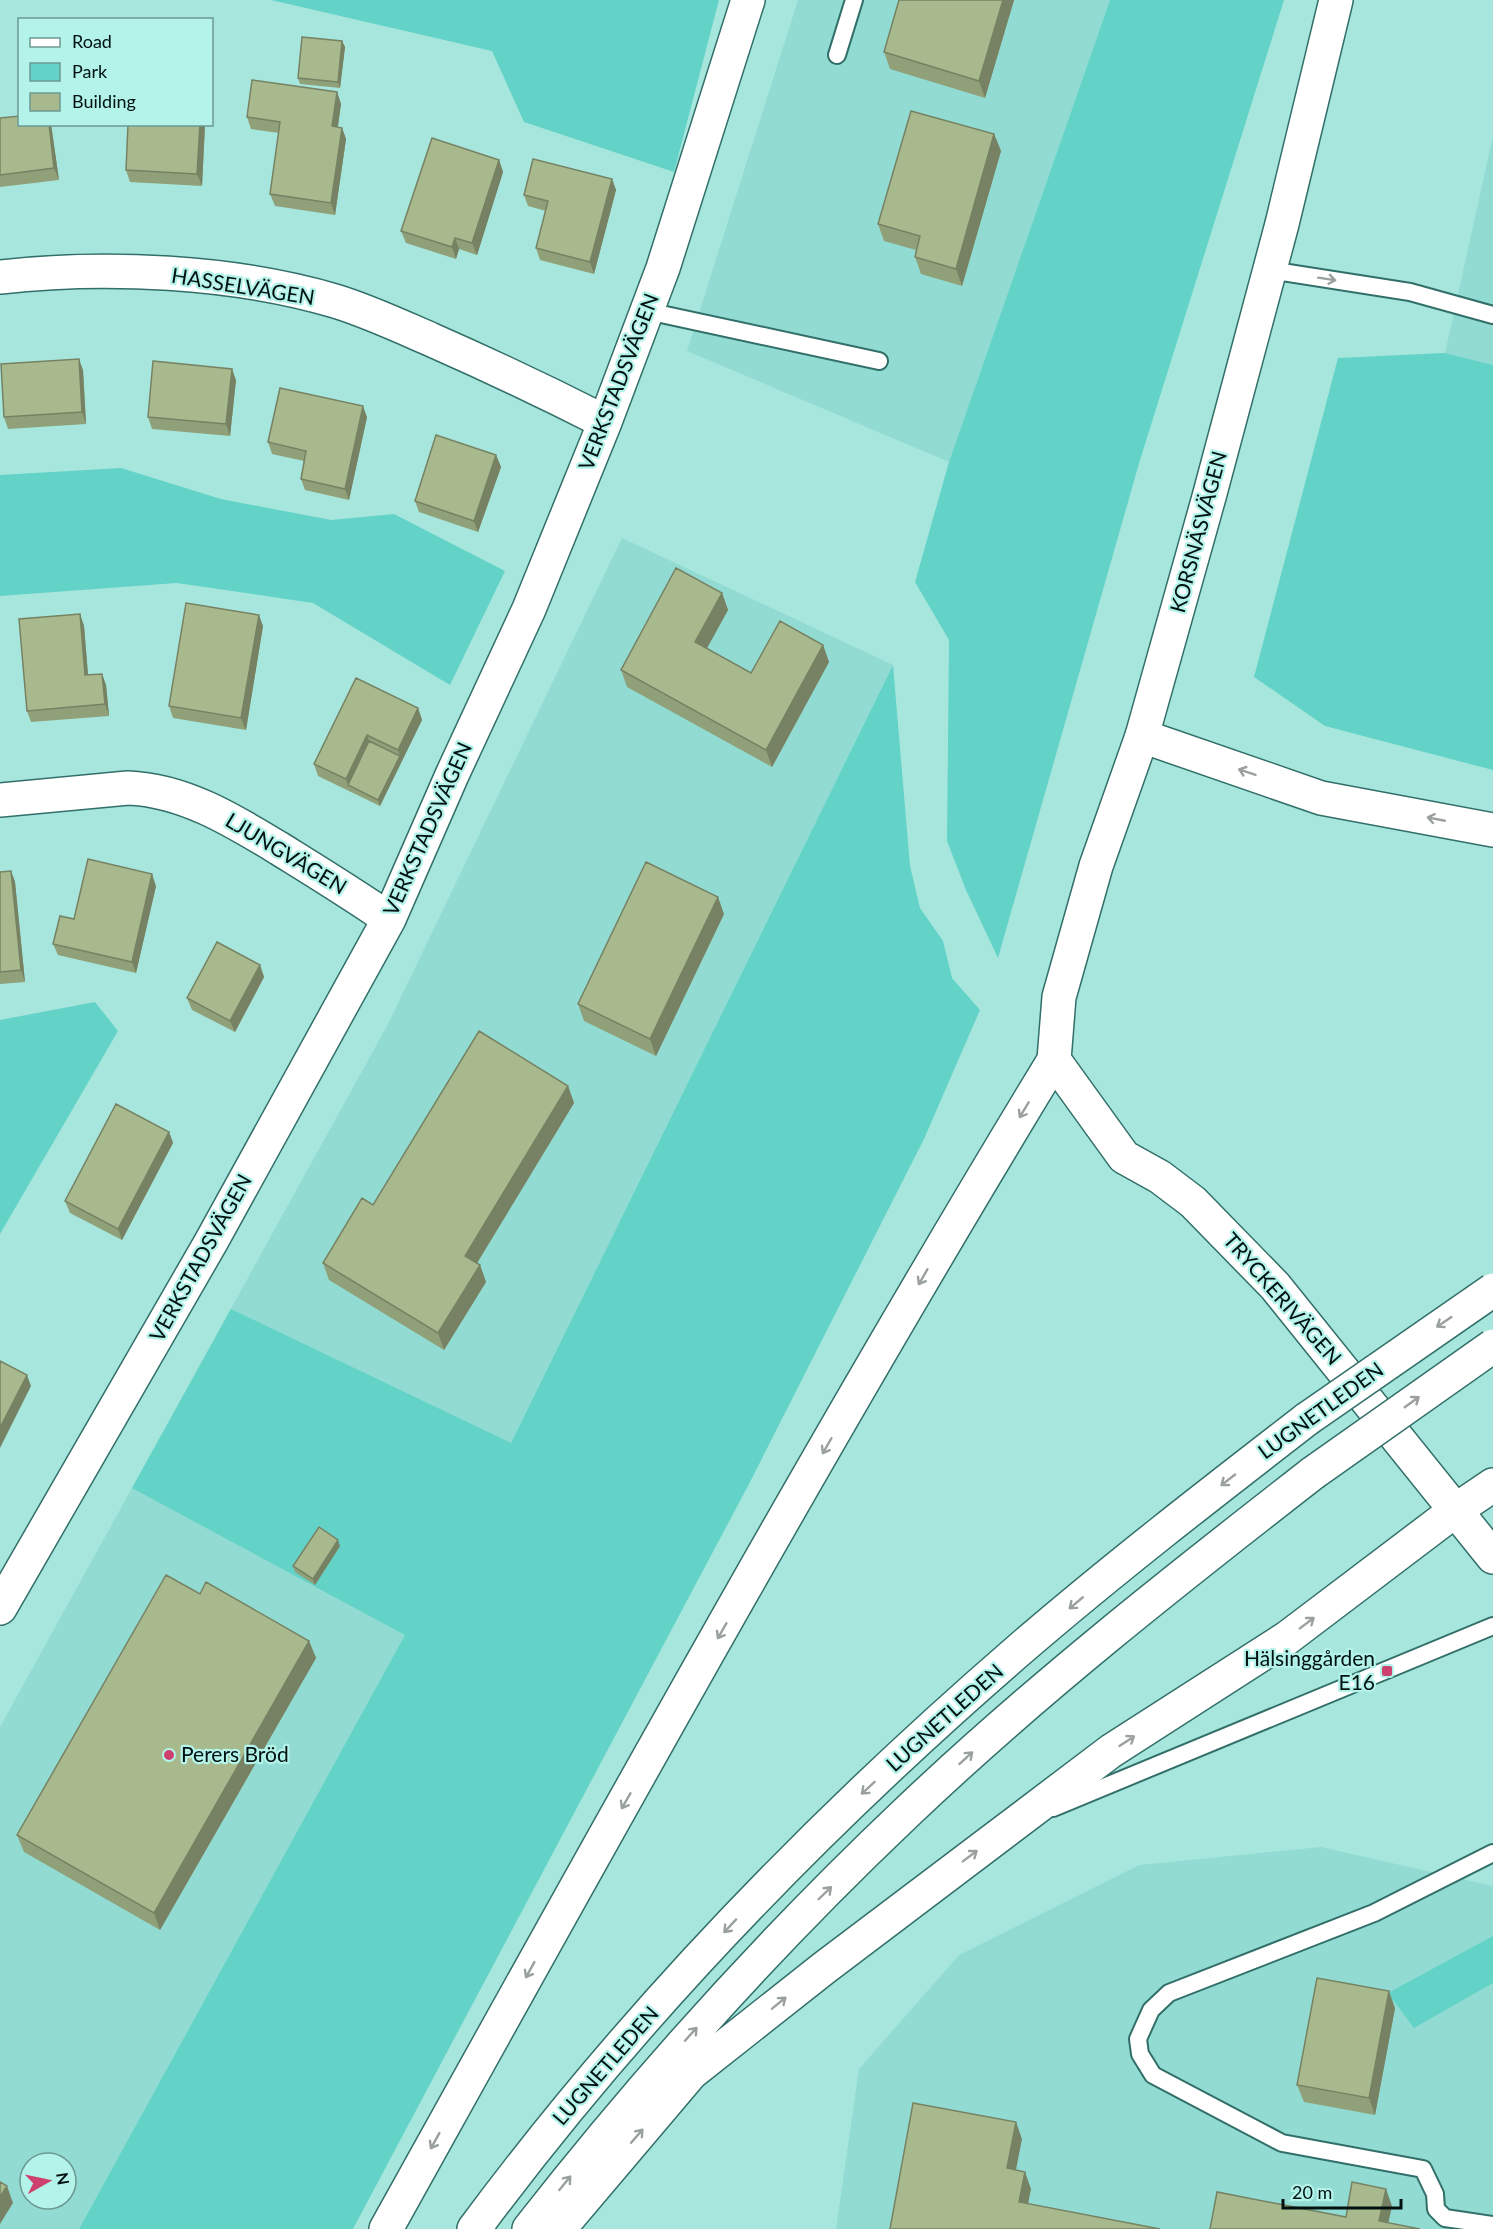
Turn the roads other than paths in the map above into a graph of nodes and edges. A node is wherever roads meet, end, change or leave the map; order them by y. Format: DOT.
graph roads {
  1 [pos="748,0"];
  2 [pos="854,0"];
  3 [pos="1336,0"];
  4 [pos="837,55"];
  5 [pos="1269,270"];
  6 [pos="0,277"];
  7 [pos="647,311"];
  8 [pos="1493,315"];
  9 [pos="879,361"];
  10 [pos="605,422"];
  11 [pos="1142,736"];
  12 [pos="0,800"];
  13 [pos="1493,830"];
  14 [pos="389,919"];
  15 [pos="1054,1060"];
  16 [pos="1493,1290"];
  17 [pos="1493,1346"];
  18 [pos="1493,1485"];
  19 [pos="1456,1510"];
  20 [pos="1493,1557"];
  21 [pos="0,1608"];
  22 [pos="1493,1626"];
  23 [pos="1010,1826"];
  24 [pos="1493,1853"];
  25 [pos="1493,2225"];
  26 [pos="386,2229"];
  27 [pos="474,2229"];
  28 [pos="529,2229"];
  29 [pos="559,2229"];
  1 -- 7 [label="main road, VERKSTADSVÄGEN"];
  2 -- 4 [label="lane"];
  3 -- 5 [label="main road, KORSNÄSVÄGEN"];
  5 -- 8 [label="lane, one-way"];
  5 -- 11 [label="main road, KORSNÄSVÄGEN"];
  6 -- 10 [label="main road, HASSELVÄGEN"];
  7 -- 9 [label="lane"];
  7 -- 10 [label="main road, VERKSTADSVÄGEN"];
  10 -- 14 [label="main road, VERKSTADSVÄGEN"];
  13 -- 11 [label="main road, one-way"];
  11 -- 15 [label="main road, KORSNÄSVÄGEN"];
  12 -- 14 [label="main road, LJUNGVÄGEN"];
  14 -- 21 [label="main road, VERKSTADSVÄGEN"];
  15 -- 19 [label="main road, TRYCKERIVÄGEN"];
  15 -- 26 [label="main road, one-way"];
  16 -- 27 [label="main road, LUGNETLEDEN, one-way, bridge"];
  28 -- 17 [label="main road, LUGNETLEDEN, one-way, bridge"];
  18 -- 19 [label="main road"];
  19 -- 20 [label="main road, TRYCKERIVÄGEN"];
  23 -- 19 [label="main road, one-way"];
  22 -- 23 [label="lane"];
  29 -- 23 [label="main road, one-way"];
  24 -- 25 [label="lane"];
}
